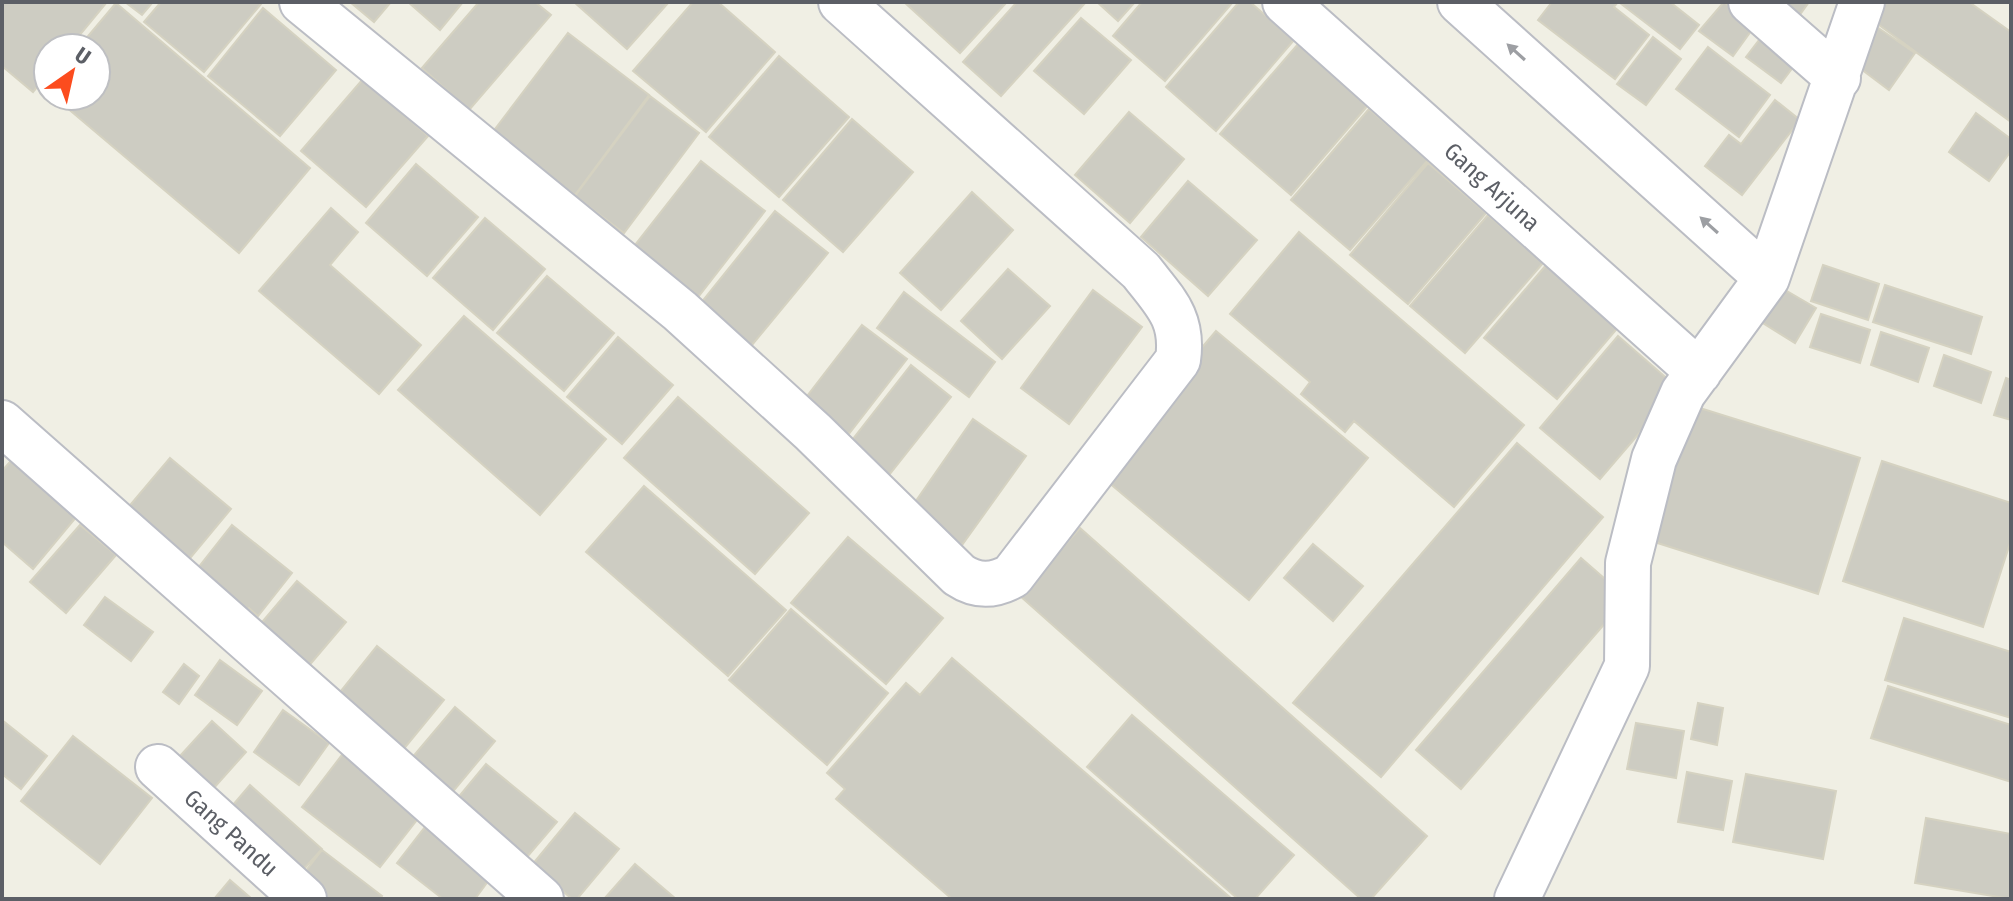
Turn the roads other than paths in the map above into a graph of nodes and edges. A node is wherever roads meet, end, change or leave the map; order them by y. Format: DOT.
graph roads {
  1 [pos="302,2"];
  2 [pos="841,2"];
  3 [pos="1285,2"];
  4 [pos="1460,2"];
  5 [pos="1751,2"];
  6 [pos="1862,2"];
  7 [pos="1838,78"];
  8 [pos="1767,278"];
  9 [pos="1699,372"];
  10 [pos="2,423"];
  11 [pos="158,767"];
  12 [pos="304,899"];
  13 [pos="541,899"];
  14 [pos="1517,899"];
  1 -- 2 [label="street"];
  3 -- 9 [label="street, Gang Arjuna"];
  8 -- 4 [label="street, one-way"];
  5 -- 7 [label="street"];
  6 -- 7 [label="street"];
  7 -- 8 [label="street"];
  8 -- 9 [label="street"];
  9 -- 14 [label="street"];
  10 -- 13 [label="street"];
  11 -- 12 [label="street, Gang Pandu"];
}
